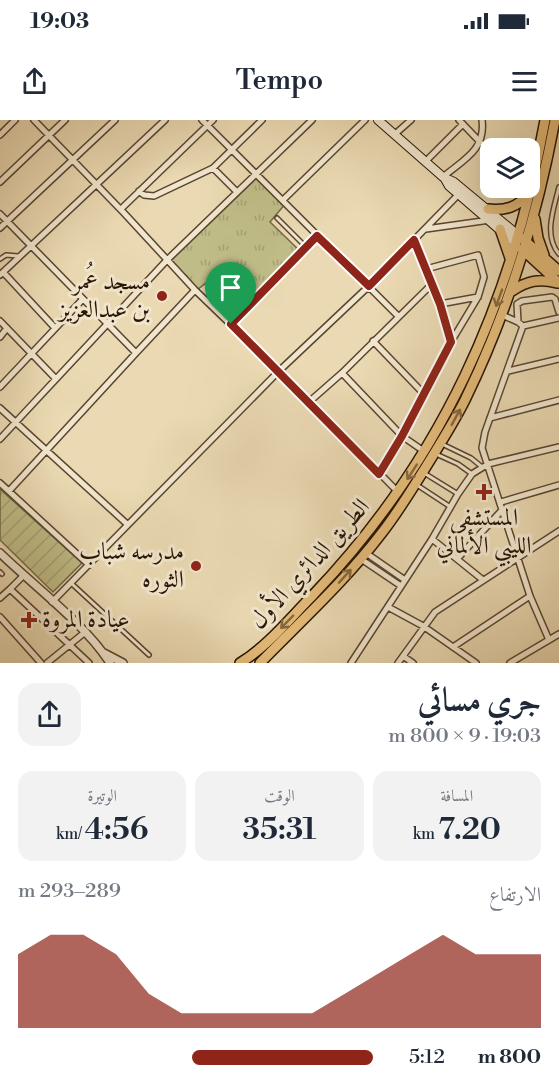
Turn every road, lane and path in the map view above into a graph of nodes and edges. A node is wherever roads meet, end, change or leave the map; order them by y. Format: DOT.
graph roads {
  1 [pos="15,120"];
  2 [pos="34,120"];
  3 [pos="66,120"];
  4 [pos="116,120"];
  5 [pos="165,120"];
  6 [pos="202,120"];
  7 [pos="213,120"];
  8 [pos="262,120"];
  9 [pos="312,120"];
  10 [pos="365,120"];
  11 [pos="378,120"];
  12 [pos="411,120"];
  13 [pos="482,120"];
  14 [pos="545,120"];
  15 [pos="555,120"];
  16 [pos="461,122"];
  17 [pos="207,125"];
  18 [pos="0,135"];
  19 [pos="49,136"];
  20 [pos="394,136"];
  21 [pos="481,138"];
  22 [pos="480,142"];
  23 [pos="540,143"];
  24 [pos="480,144"];
  25 [pos="554,149"];
  26 [pos="231,150"];
  27 [pos="73,160"];
  28 [pos="425,162"];
  29 [pos="213,168"];
  30 [pos="256,174"];
  31 [pos="444,178"];
  32 [pos="0,182"];
  33 [pos="97,186"];
  34 [pos="559,187"];
  35 [pos="140,191"];
  36 [pos="236,191"];
  37 [pos="458,195"];
  38 [pos="525,198"];
  39 [pos="528,198"];
  40 [pos="283,200"];
  41 [pos="121,209"];
  42 [pos="488,209"];
  43 [pos="0,214"];
  44 [pos="535,214"];
  45 [pos="277,218"];
  46 [pos="490,220"];
  47 [pos="7,221"];
  48 [pos="0,228"];
  49 [pos="500,229"];
  50 [pos="425,230"];
  51 [pos="317,236"];
  52 [pos="517,239"];
  53 [pos="414,240"];
  54 [pos="31,246"];
  55 [pos="306,246"];
  56 [pos="526,247"];
  57 [pos="559,254"];
  58 [pos="20,256"];
  59 [pos="544,257"];
  60 [pos="0,258"];
  61 [pos="167,260"];
  62 [pos="510,260"];
  63 [pos="426,269"];
  64 [pos="559,271"];
  65 [pos="1,274"];
  66 [pos="559,283"];
  67 [pos="432,284"];
  68 [pos="369,286"];
  69 [pos="195,290"];
  70 [pos="512,291"];
  71 [pos="478,297"];
  72 [pos="82,300"];
  73 [pos="440,304"];
  74 [pos="559,312"];
  75 [pos="502,315"];
  76 [pos="398,316"];
  77 [pos="559,318"];
  78 [pos="0,321"];
  79 [pos="231,324"];
  80 [pos="520,324"];
  81 [pos="107,325"];
  82 [pos="55,327"];
  83 [pos="8,328"];
  84 [pos="0,337"];
  85 [pos="373,341"];
  86 [pos="451,342"];
  87 [pos="31,353"];
  88 [pos="136,353"];
  89 [pos="559,359"];
  90 [pos="279,370"];
  91 [pos="508,371"];
  92 [pos="342,373"];
  93 [pos="56,379"];
  94 [pos="0,387"];
  95 [pos="424,394"];
  96 [pos="559,400"];
  97 [pos="309,402"];
  98 [pos="0,408"];
  99 [pos="490,418"];
  100 [pos="16,423"];
  101 [pos="402,436"];
  102 [pos="0,439"];
  103 [pos="441,444"];
  104 [pos="559,447"];
  105 [pos="46,450"];
  106 [pos="430,452"];
  107 [pos="485,466"];
  108 [pos="423,472"];
  109 [pos="379,474"];
  110 [pos="472,474"];
  111 [pos="0,483"];
  112 [pos="416,484"];
  113 [pos="559,485"];
  114 [pos="9,491"];
  115 [pos="398,492"];
  116 [pos="458,494"];
  117 [pos="502,506"];
  118 [pos="450,507"];
  119 [pos="127,524"];
  120 [pos="559,531"];
  121 [pos="432,540"];
  122 [pos="0,553"];
  123 [pos="363,556"];
  124 [pos="518,556"];
  125 [pos="457,559"];
  126 [pos="89,565"];
  127 [pos="23,576"];
  128 [pos="405,580"];
  129 [pos="483,580"];
  130 [pos="70,583"];
  131 [pos="401,586"];
  132 [pos="10,589"];
  133 [pos="530,596"];
  134 [pos="0,598"];
  135 [pos="52,602"];
  136 [pos="388,607"];
  137 [pos="0,617"];
  138 [pos="423,626"];
  139 [pos="84,633"];
  140 [pos="559,634"];
  141 [pos="549,640"];
  142 [pos="69,644"];
  143 [pos="453,646"];
  144 [pos="102,652"];
  145 [pos="149,655"];
  146 [pos="403,656"];
  147 [pos="41,663"];
  148 [pos="47,663"];
  149 [pos="89,663"];
  150 [pos="110,663"];
  151 [pos="123,663"];
  152 [pos="240,663"];
  153 [pos="260,663"];
  154 [pos="351,663"];
  155 [pos="398,663"];
  156 [pos="414,663"];
  157 [pos="476,663"];
  158 [pos="510,663"];
  1 -- 18 [label="street"];
  2 -- 19 [label="street"];
  3 -- 19 [label="street"];
  4 -- 27 [label="street"];
  5 -- 33 [label="street"];
  6 -- 17 [label="street"];
  7 -- 17 [label="street"];
  8 -- 26 [label="street"];
  9 -- 30 [label="street"];
  10 -- 40 [label="street"];
  11 -- 20 [label="main road"];
  12 -- 20 [label="street"];
  13 -- 21 [label="street"];
  14 -- 23 [label="main road, الطريق الدائري الأول"];
  15 -- 25 [label="main road, الطريق الدائري الأول"];
  16 -- 22 [label="street"];
  16 -- 28 [label="street"];
  17 -- 26 [label="street"];
  17 -- 35 [label="street"];
  19 -- 27 [label="street"];
  19 -- 32 [label="street"];
  20 -- 28 [label="main road"];
  24 -- 31 [label="street"];
  25 -- 44 [label="main road, الطريق الدائري الأول"];
  26 -- 29 [label="street"];
  26 -- 30 [label="street"];
  27 -- 33 [label="street"];
  27 -- 47 [label="street"];
  28 -- 31 [label="main road"];
  29 -- 35 [label="street"];
  29 -- 36 [label="street"];
  30 -- 36 [label="street"];
  30 -- 40 [label="street"];
  31 -- 37 [label="main road"];
  31 -- 42 [label="main road"];
  33 -- 41 [label="street"];
  33 -- 54 [label="street"];
  34 -- 57 [label="lane"];
  35 -- 41 [label="street"];
  36 -- 61 [label="street"];
  37 -- 46 [label="main road"];
  37 -- 50 [label="street"];
  38 -- 42 [label="main road"];
  39 -- 52 [label="main road, الطريق الدائري الأول"];
  40 -- 51 [label="street"];
  41 -- 61 [label="street"];
  42 -- 52 [label="main road"];
  43 -- 47 [label="street"];
  44 -- 56 [label="main road, الطريق الدائري الأول"];
  44 -- 59 [label="main road"];
  45 -- 55 [label="lane"];
  46 -- 49 [label="main road"];
  46 -- 50 [label="street"];
  47 -- 48 [label="street"];
  47 -- 54 [label="street"];
  49 -- 52 [label="main road"];
  49 -- 62 [label="main road"];
  50 -- 53 [label="street"];
  51 -- 55 [label="street"];
  51 -- 68 [label="street"];
  52 -- 56 [label="main road"];
  52 -- 62 [label="main road, الطريق الدائري الأول"];
  53 -- 63 [label="street"];
  53 -- 68 [label="street"];
  54 -- 58 [label="street"];
  54 -- 72 [label="street"];
  55 -- 79 [label="street"];
  56 -- 59 [label="main road"];
  56 -- 66 [label="main road"];
  56 -- 70 [label="main road, الطريق الدائري الأول"];
  58 -- 60 [label="lane"];
  58 -- 65 [label="street"];
  59 -- 64 [label="main road"];
  61 -- 69 [label="street"];
  61 -- 81 [label="street"];
  62 -- 106 [label="main road, الطريق الدائري الأول, one-way"];
  63 -- 67 [label="street"];
  63 -- 71 [label="street"];
  65 -- 82 [label="street"];
  66 -- 70 [label="main road"];
  67 -- 73 [label="street"];
  67 -- 76 [label="street"];
  68 -- 76 [label="street"];
  68 -- 90 [label="street"];
  69 -- 79 [label="street"];
  69 -- 88 [label="street"];
  70 -- 75 [label="main road, الطريق الدائري الأول"];
  71 -- 73 [label="street"];
  71 -- 86 [label="street"];
  72 -- 81 [label="street"];
  72 -- 82 [label="street"];
  73 -- 86 [label="street"];
  74 -- 80 [label="street"];
  75 -- 80 [label="street"];
  103 -- 75 [label="main road, الطريق الدائري الأول, one-way"];
  76 -- 85 [label="street"];
  77 -- 80 [label="street"];
  78 -- 83 [label="street"];
  79 -- 90 [label="street"];
  80 -- 91 [label="street"];
  81 -- 88 [label="street"];
  81 -- 93 [label="street"];
  82 -- 87 [label="street"];
  83 -- 84 [label="street"];
  83 -- 87 [label="street"];
  85 -- 92 [label="street"];
  85 -- 95 [label="street"];
  86 -- 95 [label="street"];
  87 -- 93 [label="street"];
  87 -- 94 [label="street"];
  88 -- 105 [label="street"];
  89 -- 91 [label="street"];
  90 -- 97 [label="street"];
  90 -- 119 [label="street"];
  91 -- 99 [label="street"];
  92 -- 97 [label="street"];
  92 -- 101 [label="street"];
  93 -- 100 [label="street"];
  95 -- 101 [label="street"];
  96 -- 99 [label="street"];
  97 -- 109 [label="street"];
  98 -- 100 [label="street"];
  99 -- 107 [label="street"];
  100 -- 102 [label="street"];
  100 -- 105 [label="street"];
  101 -- 106 [label="street"];
  101 -- 109 [label="street"];
  103 -- 106 [label="main road, الطريق الدائري الأول"];
  103 -- 107 [label="lane"];
  104 -- 107 [label="street"];
  105 -- 114 [label="street"];
  105 -- 119 [label="street"];
  106 -- 108 [label="main road, الطريق الدائري الأول"];
  106 -- 110 [label="lane"];
  106 -- 115 [label="main road, الطريق الدائري الأول, one-way"];
  107 -- 110 [label="street"];
  107 -- 117 [label="street"];
  108 -- 112 [label="main road, الطريق الدائري الأول"];
  108 -- 116 [label="lane"];
  109 -- 115 [label="street"];
  110 -- 116 [label="street"];
  111 -- 114 [label="street"];
  112 -- 118 [label="lane"];
  112 -- 123 [label="main road, الطريق الدائري الأول"];
  113 -- 117 [label="street"];
  114 -- 126 [label="street"];
  115 -- 152 [label="main road, الطريق الدائري الأول, one-way"];
  116 -- 118 [label="street"];
  117 -- 124 [label="street"];
  117 -- 125 [label="street"];
  118 -- 121 [label="street"];
  119 -- 126 [label="street"];
  120 -- 124 [label="street"];
  121 -- 125 [label="street"];
  121 -- 128 [label="street"];
  122 -- 127 [label="street"];
  123 -- 128 [label="street"];
  123 -- 131 [label="street"];
  153 -- 123 [label="main road, الطريق الدائري الأول, one-way"];
  124 -- 129 [label="street"];
  124 -- 133 [label="street"];
  125 -- 129 [label="street"];
  126 -- 130 [label="street"];
  127 -- 132 [label="street"];
  127 -- 135 [label="street"];
  128 -- 131 [label="street"];
  129 -- 138 [label="street"];
  130 -- 135 [label="street"];
  130 -- 145 [label="lane"];
  131 -- 136 [label="street"];
  132 -- 134 [label="street"];
  132 -- 142 [label="street"];
  133 -- 141 [label="street"];
  133 -- 143 [label="street"];
  135 -- 139 [label="street"];
  136 -- 138 [label="street"];
  136 -- 154 [label="street"];
  137 -- 147 [label="street"];
  138 -- 143 [label="street"];
  138 -- 146 [label="street"];
  139 -- 142 [label="street"];
  139 -- 144 [label="street"];
  140 -- 141 [label="street"];
  141 -- 158 [label="street"];
  142 -- 148 [label="street"];
  142 -- 149 [label="street"];
  143 -- 157 [label="street"];
  144 -- 150 [label="street"];
  144 -- 151 [label="street"];
  146 -- 155 [label="street"];
  146 -- 156 [label="street"];
}
